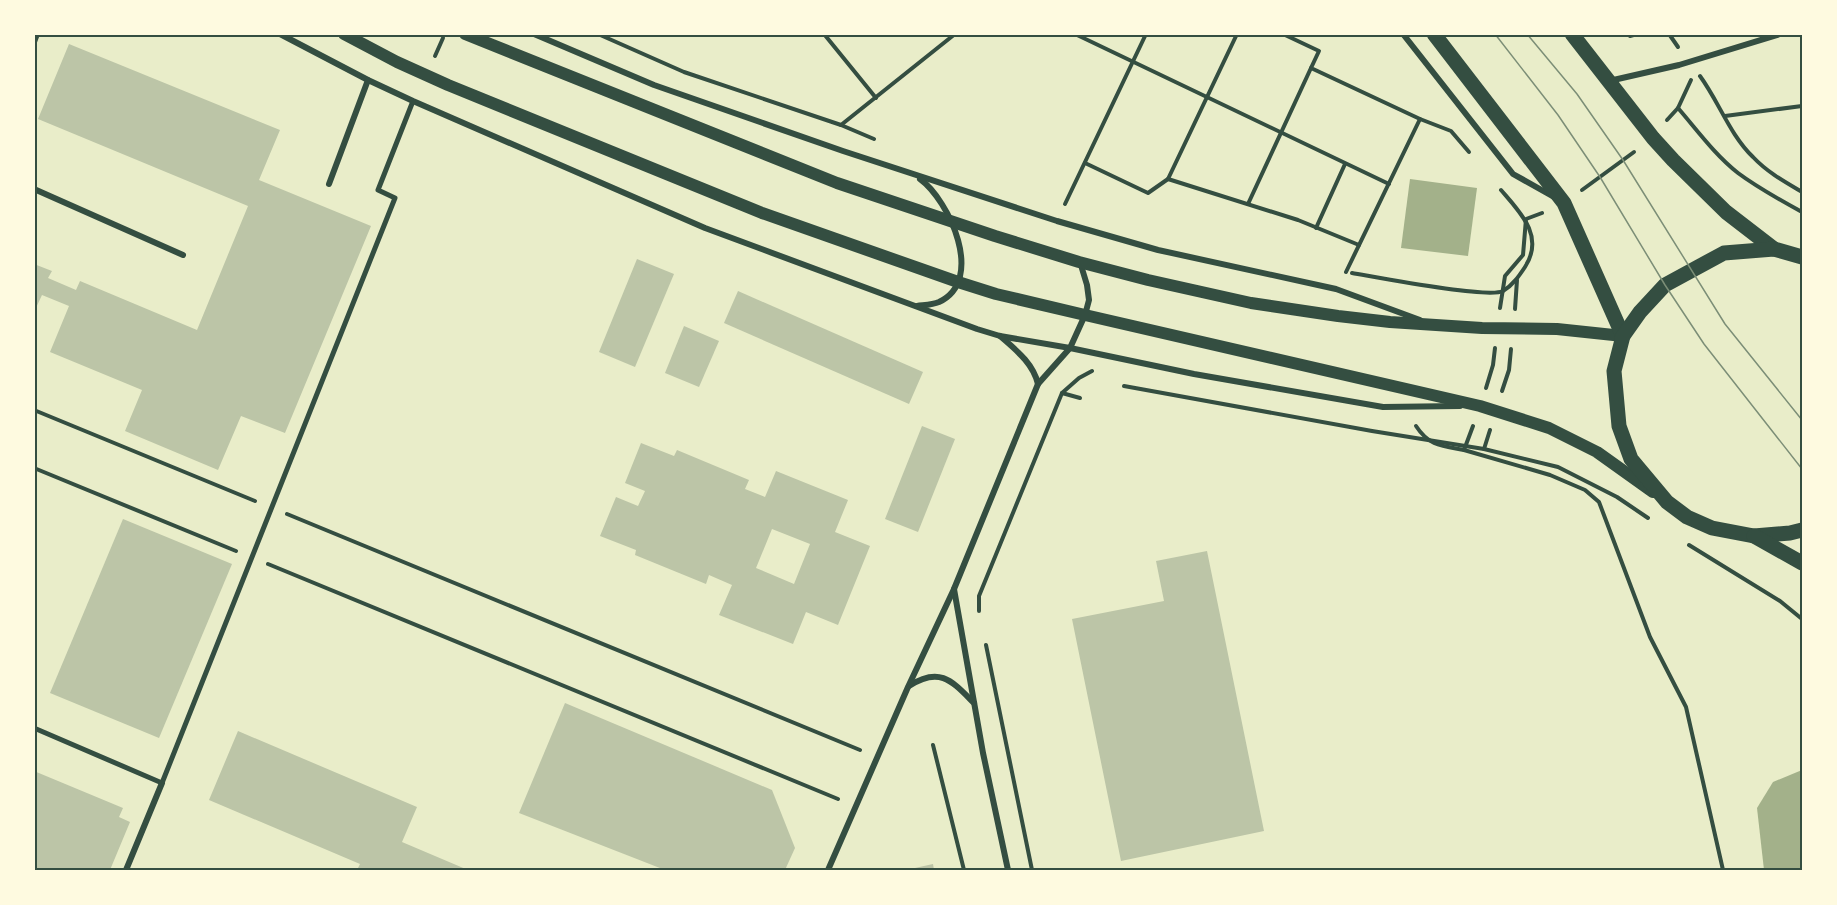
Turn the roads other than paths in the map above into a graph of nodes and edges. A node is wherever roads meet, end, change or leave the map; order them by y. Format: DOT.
graph roads {
  1 [pos="37,34"];
  2 [pos="280,34"];
  3 [pos="344,34"];
  4 [pos="465,34"];
  5 [pos="534,34"];
  6 [pos="1403,34"];
  7 [pos="1434,34"];
  8 [pos="1572,34"];
  9 [pos="1780,34"];
  10 [pos="34,42"];
  11 [pos="368,81"];
  12 [pos="1608,81"];
  13 [pos="413,101"];
  14 [pos="913,174"];
  15 [pos="329,184"];
  16 [pos="34,189"];
  17 [pos="1564,203"];
  18 [pos="952,221"];
  19 [pos="1774,249"];
  20 [pos="183,255"];
  21 [pos="1803,257"];
  22 [pos="1079,262"];
  23 [pos="958,282"];
  24 [pos="913,306"];
  25 [pos="1085,315"];
  26 [pos="1434,325"];
  27 [pos="1000,336"];
  28 [pos="1623,336"];
  29 [pos="1070,348"];
  30 [pos="1038,384"];
  31 [pos="1480,406"];
  32 [pos="1667,502"];
  33 [pos="1803,530"];
  34 [pos="1754,536"];
  35 [pos="1803,562"];
  36 [pos="954,589"];
  37 [pos="908,687"];
  38 [pos="974,704"];
  39 [pos="34,728"];
  40 [pos="162,783"];
  41 [pos="126,870"];
  42 [pos="828,870"];
  43 [pos="1008,870"];
  1 -- 10 [label="street"];
  2 -- 11 [label="street"];
  3 -- 23 [label="main road"];
  4 -- 18 [label="main road"];
  5 -- 14 [label="street"];
  6 -- 17 [label="street"];
  7 -- 17 [label="main road"];
  8 -- 12 [label="main road"];
  9 -- 12 [label="street"];
  11 -- 13 [label="street"];
  11 -- 15 [label="street"];
  12 -- 19 [label="main road"];
  13 -- 24 [label="street"];
  13 -- 40 [label="street"];
  14 -- 18 [label="street"];
  14 -- 26 [label="street"];
  16 -- 20 [label="street"];
  17 -- 28 [label="main road"];
  18 -- 22 [label="main road"];
  18 -- 23 [label="street"];
  19 -- 21 [label="main road"];
  19 -- 28 [label="main road"];
  22 -- 25 [label="street"];
  22 -- 26 [label="main road"];
  23 -- 24 [label="street"];
  23 -- 25 [label="main road"];
  24 -- 27 [label="street"];
  25 -- 29 [label="street"];
  25 -- 31 [label="main road"];
  26 -- 28 [label="main road"];
  27 -- 29 [label="street"];
  27 -- 30 [label="street"];
  28 -- 32 [label="main road"];
  29 -- 30 [label="street"];
  29 -- 31 [label="street"];
  30 -- 36 [label="street"];
  31 -- 32 [label="main road"];
  32 -- 34 [label="main road"];
  33 -- 34 [label="main road"];
  34 -- 35 [label="main road"];
  36 -- 37 [label="street"];
  36 -- 38 [label="street"];
  37 -- 38 [label="street"];
  37 -- 42 [label="street"];
  38 -- 43 [label="street"];
  39 -- 40 [label="street"];
  40 -- 41 [label="street"];
}
